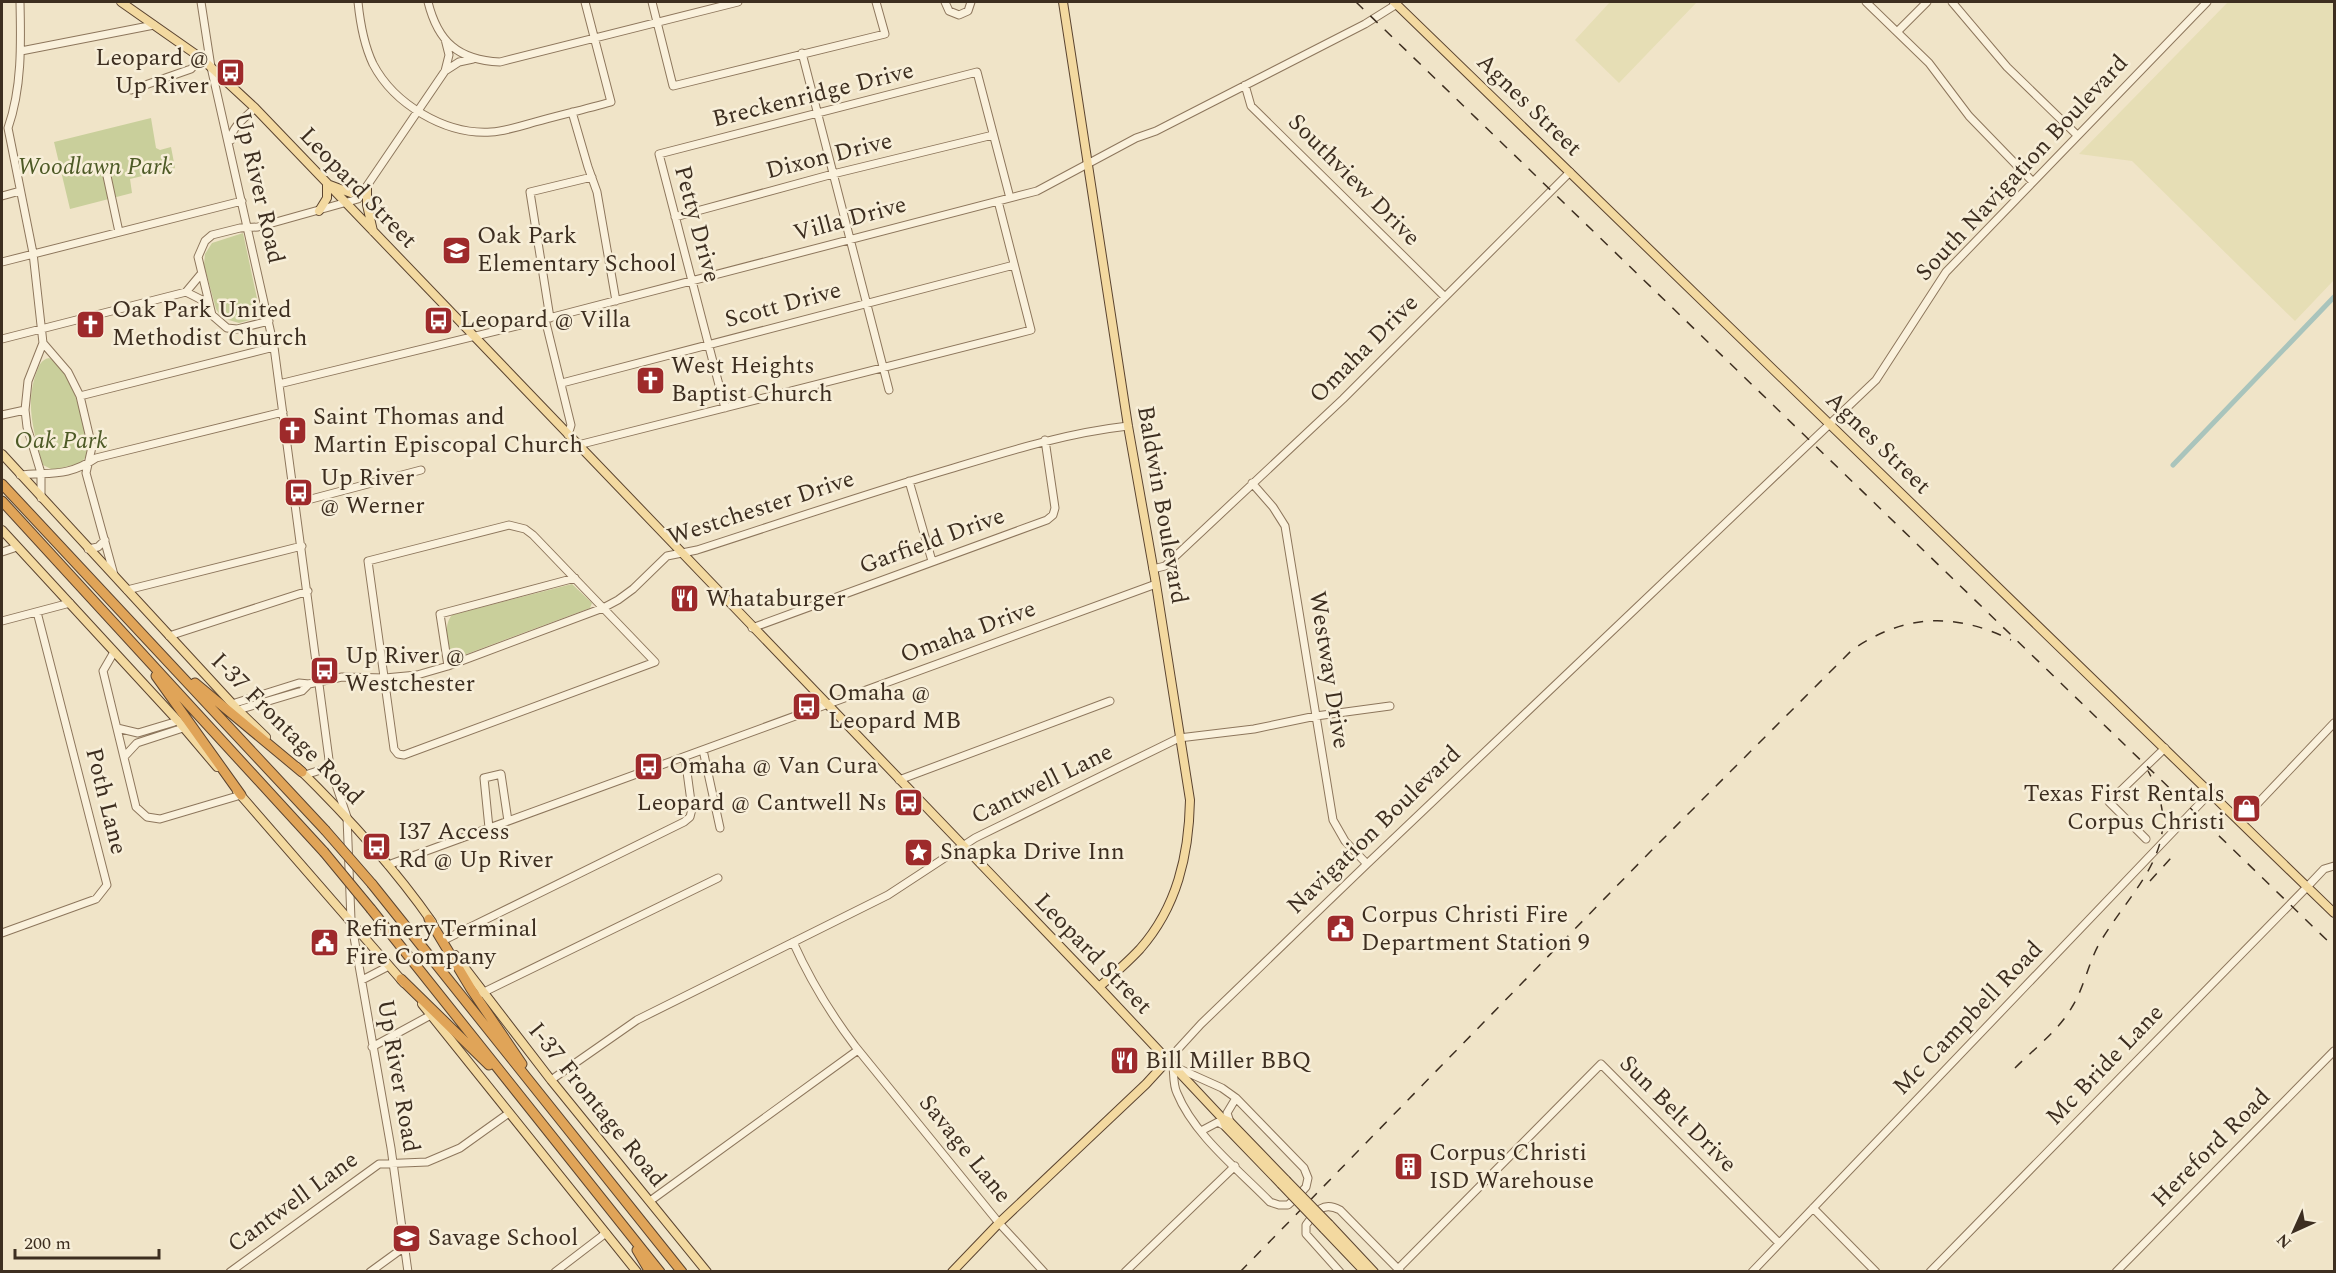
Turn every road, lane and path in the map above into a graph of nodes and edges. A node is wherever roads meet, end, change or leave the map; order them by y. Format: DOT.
graph roads {
  1 [pos="20,2"];
  2 [pos="121,2"];
  3 [pos="201,2"];
  4 [pos="358,2"];
  5 [pos="428,2"];
  6 [pos="585,2"];
  7 [pos="652,2"];
  8 [pos="738,2"];
  9 [pos="876,2"];
  10 [pos="945,2"];
  11 [pos="971,2"];
  12 [pos="1063,2"];
  13 [pos="1866,2"];
  14 [pos="1927,2"];
  15 [pos="1952,2"];
  16 [pos="2207,2"];
  17 [pos="1396,3"];
  18 [pos="657,23"];
  19 [pos="154,25"];
  20 [pos="1897,32"];
  21 [pos="445,39"];
  22 [pos="594,39"];
  23 [pos="21,51"];
  24 [pos="802,53"];
  25 [pos="201,58"];
  26 [pos="476,59"];
  27 [pos="211,67"];
  28 [pos="445,71"];
  29 [pos="1245,85"];
  30 [pos="131,90"];
  31 [pos="255,108"];
  32 [pos="418,110"];
  33 [pos="572,112"];
  34 [pos="818,114"];
  35 [pos="5,129"];
  36 [pos="993,135"];
  37 [pos="2077,135"];
  38 [pos="230,145"];
  39 [pos="659,154"];
  40 [pos="1089,164"];
  41 [pos="1570,172"];
  42 [pos="833,174"];
  43 [pos="106,176"];
  44 [pos="592,177"];
  45 [pos="2032,181"];
  46 [pos="327,184"];
  47 [pos="367,188"];
  48 [pos="20,191"];
  49 [pos="2,196"];
  50 [pos="1010,198"];
  51 [pos="242,201"];
  52 [pos="998,201"];
  53 [pos="345,203"];
  54 [pos="320,211"];
  55 [pos="675,217"];
  56 [pos="249,228"];
  57 [pos="373,231"];
  58 [pos="120,232"];
  59 [pos="850,239"];
  60 [pos="33,254"];
  61 [pos="2,262"];
  62 [pos="1014,265"];
  63 [pos="201,274"];
  64 [pos="692,281"];
  65 [pos="186,292"];
  66 [pos="1445,297"];
  67 [pos="616,301"];
  68 [pos="208,303"];
  69 [pos="867,303"];
  70 [pos="548,318"];
  71 [pos="269,321"];
  72 [pos="41,329"];
  73 [pos="474,337"];
  74 [pos="2,339"];
  75 [pos="43,343"];
  76 [pos="709,345"];
  77 [pos="274,346"];
  78 [pos="883,367"];
  79 [pos="562,383"];
  80 [pos="279,384"];
  81 [pos="889,390"];
  82 [pos="80,396"];
  83 [pos="726,408"];
  84 [pos="25,410"];
  85 [pos="283,412"];
  86 [pos="2,415"];
  87 [pos="1829,423"];
  88 [pos="1128,426"];
  89 [pos="568,435"];
  90 [pos="1045,440"];
  91 [pos="578,445"];
  92 [pos="2,454"];
  93 [pos="89,462"];
  94 [pos="421,470"];
  95 [pos="42,473"];
  96 [pos="20,475"];
  97 [pos="2,477"];
  98 [pos="909,481"];
  99 [pos="1252,483"];
  100 [pos="2,484"];
  101 [pos="41,498"];
  102 [pos="2,501"];
  103 [pos="19,502"];
  104 [pos="296,503"];
  105 [pos="2,530"];
  106 [pos="105,540"];
  107 [pos="302,546"];
  108 [pos="17,547"];
  109 [pos="88,549"];
  110 [pos="2,552"];
  111 [pos="680,553"];
  112 [pos="932,561"];
  113 [pos="1153,569"];
  114 [pos="114,576"];
  115 [pos="575,578"];
  116 [pos="1156,584"];
  117 [pos="127,590"];
  118 [pos="308,591"];
  119 [pos="70,603"];
  120 [pos="603,608"];
  121 [pos="37,612"];
  122 [pos="2,621"];
  123 [pos="752,628"];
  124 [pos="169,636"];
  125 [pos="114,652"];
  126 [pos="144,656"];
  127 [pos="166,659"];
  128 [pos="448,666"];
  129 [pos="385,678"];
  130 [pos="319,681"];
  131 [pos="1110,701"];
  132 [pos="826,704"];
  133 [pos="1390,706"];
  134 [pos="235,707"];
  135 [pos="1316,716"];
  136 [pos="2334,723"];
  137 [pos="180,725"];
  138 [pos="117,728"];
  139 [pos="146,736"];
  140 [pos="1179,738"];
  141 [pos="2165,748"];
  142 [pos="703,750"];
  143 [pos="124,757"];
  144 [pos="685,757"];
  145 [pos="330,767"];
  146 [pos="303,773"];
  147 [pos="899,780"];
  148 [pos="2211,792"];
  149 [pos="241,795"];
  150 [pos="347,817"];
  151 [pos="2241,820"];
  152 [pos="508,821"];
  153 [pos="489,828"];
  154 [pos="720,828"];
  155 [pos="2145,839"];
  156 [pos="964,846"];
  157 [pos="1367,864"];
  158 [pos="388,865"];
  159 [pos="2334,866"];
  160 [pos="718,878"];
  161 [pos="2307,886"];
  162 [pos="2334,913"];
  163 [pos="429,919"];
  164 [pos="351,921"];
  165 [pos="2,933"];
  166 [pos="444,940"];
  167 [pos="793,942"];
  168 [pos="390,966"];
  169 [pos="400,979"];
  170 [pos="362,980"];
  171 [pos="1099,987"];
  172 [pos="482,993"];
  173 [pos="431,1015"];
  174 [pos="372,1047"];
  175 [pos="858,1050"];
  176 [pos="2334,1051"];
  177 [pos="1170,1063"];
  178 [pos="551,1080"];
  179 [pos="1236,1098"];
  180 [pos="509,1113"];
  181 [pos="537,1115"];
  182 [pos="1227,1123"];
  183 [pos="1201,1131"];
  184 [pos="571,1135"];
  185 [pos="393,1164"];
  186 [pos="1235,1166"];
  187 [pos="650,1201"];
  188 [pos="1813,1208"];
  189 [pos="615,1215"];
  190 [pos="999,1222"];
  191 [pos="1326,1226"];
  192 [pos="606,1233"];
  193 [pos="655,1238"];
  194 [pos="1779,1243"];
  195 [pos="403,1248"];
  196 [pos="1399,1270"];
  197 [pos="230,1272"];
  198 [pos="370,1272"];
  199 [pos="408,1272"];
  200 [pos="555,1272"];
  201 [pos="637,1272"];
  202 [pos="650,1272"];
  203 [pos="660,1272"];
  204 [pos="682,1272"];
  205 [pos="690,1272"];
  206 [pos="707,1272"];
  207 [pos="952,1272"];
  208 [pos="1044,1272"];
  209 [pos="1125,1272"];
  210 [pos="1340,1272"];
  211 [pos="1365,1272"];
  212 [pos="1374,1272"];
  213 [pos="1752,1272"];
  214 [pos="1876,1272"];
  215 [pos="1930,1272"];
  216 [pos="2116,1272"];
  1 -- 23 [label="street"];
  2 -- 19 [label="main road, Leopard Street"];
  3 -- 27 [label="street, Up River Road"];
  4 -- 32 [label="street"];
  5 -- 21 [label="street"];
  6 -- 22 [label="street"];
  7 -- 18 [label="street"];
  8 -- 18 [label="street"];
  9 -- 24 [label="street"];
  10 -- 11 [label="street"];
  12 -- 40 [label="main road, Baldwin Boulevard"];
  13 -- 20 [label="street"];
  14 -- 20 [label="street"];
  15 -- 37 [label="street"];
  16 -- 37 [label="street, South Navigation Boulevard"];
  17 -- 29 [label="street, Villa Drive"];
  17 -- 41 [label="main road, Agnes Street"];
  18 -- 22 [label="street"];
  18 -- 24 [label="street"];
  19 -- 23 [label="street"];
  19 -- 25 [label="main road, Leopard Street"];
  20 -- 45 [label="street"];
  21 -- 26 [label="street"];
  21 -- 28 [label="street"];
  22 -- 26 [label="street"];
  22 -- 33 [label="street"];
  23 -- 35 [label="street"];
  24 -- 34 [label="street"];
  25 -- 27 [label="main road, Leopard Street"];
  25 -- 30 [label="street"];
  26 -- 28 [label="street"];
  27 -- 31 [label="main road, Leopard Street"];
  27 -- 38 [label="street, Up River Road"];
  28 -- 32 [label="street"];
  29 -- 40 [label="street, Villa Drive"];
  29 -- 66 [label="street, Southview Drive"];
  31 -- 38 [label="street"];
  31 -- 46 [label="main road, Leopard Street"];
  32 -- 33 [label="street"];
  32 -- 47 [label="street"];
  33 -- 44 [label="street"];
  34 -- 36 [label="street, Breckenridge Drive"];
  34 -- 39 [label="street, Breckenridge Drive"];
  34 -- 42 [label="street"];
  35 -- 48 [label="street"];
  36 -- 42 [label="street, Dixon Drive"];
  36 -- 50 [label="street"];
  37 -- 45 [label="street, South Navigation Boulevard"];
  38 -- 51 [label="street, Up River Road"];
  39 -- 55 [label="street, Petty Drive"];
  40 -- 50 [label="street, Villa Drive"];
  40 -- 88 [label="main road, Baldwin Boulevard"];
  41 -- 66 [label="street, Omaha Drive"];
  41 -- 87 [label="main road, Agnes Street"];
  42 -- 55 [label="street, Dixon Drive"];
  42 -- 59 [label="street"];
  43 -- 58 [label="street"];
  44 -- 67 [label="street"];
  44 -- 70 [label="street"];
  45 -- 87 [label="street, South Navigation Boulevard"];
  46 -- 47 [label="main road"];
  46 -- 53 [label="main road, Leopard Street"];
  46 -- 54 [label="main road"];
  47 -- 53 [label="street"];
  47 -- 57 [label="main road"];
  48 -- 49 [label="street"];
  48 -- 60 [label="street"];
  50 -- 52 [label="street, Villa Drive"];
  51 -- 56 [label="street, Up River Road"];
  51 -- 58 [label="street"];
  52 -- 59 [label="street, Villa Drive"];
  52 -- 62 [label="street"];
  53 -- 54 [label="street"];
  53 -- 57 [label="main road, Leopard Street"];
  54 -- 56 [label="street"];
  55 -- 64 [label="street, Petty Drive"];
  56 -- 63 [label="street"];
  56 -- 71 [label="street, Up River Road"];
  57 -- 73 [label="main road, Leopard Street"];
  58 -- 60 [label="street"];
  59 -- 64 [label="street, Villa Drive"];
  59 -- 69 [label="street"];
  60 -- 61 [label="street"];
  60 -- 72 [label="street"];
  62 -- 69 [label="street, Scott Drive"];
  62 -- 78 [label="street"];
  63 -- 65 [label="street"];
  63 -- 68 [label="street"];
  64 -- 67 [label="street, Villa Drive"];
  64 -- 76 [label="street, Petty Drive"];
  65 -- 68 [label="street"];
  65 -- 72 [label="street"];
  66 -- 99 [label="street, Omaha Drive"];
  67 -- 70 [label="street, Villa Drive"];
  68 -- 71 [label="street"];
  69 -- 76 [label="street, Scott Drive"];
  69 -- 78 [label="street"];
  70 -- 73 [label="street, Villa Drive"];
  70 -- 79 [label="street"];
  71 -- 77 [label="street, Up River Road"];
  72 -- 74 [label="street"];
  72 -- 75 [label="street"];
  73 -- 80 [label="street, Villa Drive"];
  73 -- 89 [label="main road, Leopard Street"];
  75 -- 82 [label="street"];
  75 -- 84 [label="street"];
  76 -- 79 [label="street, Scott Drive"];
  76 -- 83 [label="street, Petty Drive"];
  77 -- 80 [label="street, Up River Road"];
  77 -- 82 [label="street"];
  78 -- 81 [label="street"];
  78 -- 83 [label="street"];
  79 -- 89 [label="street"];
  80 -- 85 [label="street, Up River Road"];
  82 -- 93 [label="street"];
  83 -- 91 [label="street"];
  84 -- 86 [label="street"];
  84 -- 95 [label="street"];
  85 -- 93 [label="street"];
  85 -- 104 [label="street, Up River Road"];
  87 -- 141 [label="main road, Agnes Street"];
  87 -- 157 [label="street, Navigation Boulevard"];
  88 -- 90 [label="street, Westchester Drive"];
  88 -- 113 [label="main road, Baldwin Boulevard"];
  89 -- 91 [label="main road, Leopard Street"];
  90 -- 98 [label="street, Westchester Drive"];
  90 -- 112 [label="street, Garfield Drive"];
  91 -- 111 [label="main road, Leopard Street"];
  92 -- 96 [label="main road, I-37 Frontage Road"];
  93 -- 95 [label="street"];
  93 -- 106 [label="street"];
  94 -- 104 [label="street"];
  95 -- 96 [label="street"];
  95 -- 101 [label="street"];
  96 -- 101 [label="main road, I-37 Frontage Road"];
  97 -- 103 [label="highway"];
  98 -- 111 [label="street, Westchester Drive"];
  98 -- 112 [label="street"];
  99 -- 113 [label="street, Omaha Drive"];
  99 -- 135 [label="street, Westway Drive"];
  100 -- 103 [label="highway"];
  101 -- 109 [label="main road, I-37 Frontage Road"];
  102 -- 126 [label="highway"];
  103 -- 127 [label="highway"];
  104 -- 107 [label="street, Up River Road"];
  105 -- 108 [label="main road"];
  106 -- 109 [label="street"];
  106 -- 114 [label="street"];
  107 -- 117 [label="street"];
  107 -- 118 [label="street, Up River Road"];
  108 -- 110 [label="street"];
  108 -- 119 [label="main road"];
  109 -- 114 [label="main road, I-37 Frontage Road"];
  111 -- 120 [label="street, Westchester Drive"];
  111 -- 123 [label="main road, Leopard Street"];
  112 -- 123 [label="street, Garfield Drive"];
  113 -- 116 [label="main road, Baldwin Boulevard"];
  114 -- 117 [label="main road, I-37 Frontage Road"];
  115 -- 120 [label="street"];
  115 -- 128 [label="street"];
  115 -- 129 [label="street"];
  116 -- 132 [label="street, Omaha Drive"];
  116 -- 140 [label="main road, Baldwin Boulevard"];
  117 -- 124 [label="main road, I-37 Frontage Road"];
  118 -- 124 [label="street"];
  118 -- 130 [label="street, Up River Road"];
  119 -- 121 [label="street"];
  119 -- 125 [label="main road"];
  120 -- 128 [label="street, Westchester Drive"];
  120 -- 129 [label="street"];
  121 -- 122 [label="street"];
  121 -- 165 [label="street, Poth Lane"];
  123 -- 132 [label="main road, Leopard Street"];
  124 -- 134 [label="main road, I-37 Frontage Road"];
  125 -- 137 [label="main road"];
  125 -- 138 [label="street"];
  126 -- 149 [label="highway"];
  126 -- 181 [label="highway, bridge"];
  127 -- 146 [label="highway"];
  127 -- 184 [label="highway, bridge"];
  128 -- 129 [label="street, Westchester Drive"];
  129 -- 130 [label="street, Westchester Drive"];
  130 -- 134 [label="street, Westchester Drive"];
  130 -- 145 [label="street, Up River Road"];
  131 -- 147 [label="street"];
  132 -- 142 [label="street, Omaha Drive"];
  132 -- 147 [label="main road, Leopard Street"];
  133 -- 135 [label="street, Cantwell Lane"];
  134 -- 146 [label="main road, I-37 Frontage Road"];
  135 -- 140 [label="street, Cantwell Lane"];
  135 -- 157 [label="street, Westway Drive"];
  136 -- 151 [label="street"];
  137 -- 139 [label="street"];
  137 -- 149 [label="main road"];
  138 -- 139 [label="street"];
  138 -- 143 [label="street"];
  139 -- 143 [label="street"];
  140 -- 156 [label="street, Cantwell Lane"];
  140 -- 171 [label="main road, Baldwin Boulevard"];
  141 -- 148 [label="main road, Agnes Street"];
  141 -- 155 [label="street"];
  142 -- 144 [label="street, Omaha Drive"];
  142 -- 154 [label="street"];
  143 -- 149 [label="street"];
  144 -- 152 [label="street, Omaha Drive"];
  144 -- 166 [label="street"];
  145 -- 146 [label="street"];
  145 -- 150 [label="street, Up River Road"];
  146 -- 150 [label="main road, I-37 Frontage Road"];
  147 -- 156 [label="main road, Leopard Street"];
  148 -- 151 [label="main road, Agnes Street"];
  148 -- 188 [label="street, Mc Campbell Road"];
  149 -- 164 [label="main road"];
  150 -- 158 [label="main road, I-37 Frontage Road"];
  150 -- 164 [label="street, Up River Road"];
  151 -- 161 [label="main road, Agnes Street"];
  152 -- 153 [label="street, Omaha Drive"];
  152 -- 153 [label="street"];
  153 -- 158 [label="street, Omaha Drive"];
  156 -- 167 [label="street, Cantwell Lane"];
  156 -- 171 [label="main road, Leopard Street"];
  157 -- 177 [label="street, Navigation Boulevard"];
  158 -- 163 [label="main road, I-37 Frontage Road"];
  159 -- 161 [label="street, Mc Bride Lane"];
  160 -- 172 [label="street"];
  161 -- 162 [label="main road, Agnes Street"];
  161 -- 215 [label="street, Mc Bride Lane"];
  163 -- 166 [label="main road, I-37 Frontage Road"];
  163 -- 184 [label="highway"];
  164 -- 168 [label="main road"];
  164 -- 170 [label="street, Up River Road"];
  166 -- 172 [label="main road, I-37 Frontage Road"];
  167 -- 175 [label="street, Savage Lane"];
  167 -- 178 [label="street, Cantwell Lane"];
  168 -- 169 [label="main road"];
  168 -- 170 [label="street"];
  169 -- 173 [label="main road"];
  169 -- 181 [label="highway"];
  170 -- 174 [label="street, Up River Road"];
  171 -- 177 [label="main road, Leopard Street"];
  172 -- 178 [label="main road, I-37 Frontage Road"];
  173 -- 174 [label="street"];
  173 -- 180 [label="main road"];
  174 -- 185 [label="street, Up River Road"];
  175 -- 187 [label="street"];
  175 -- 190 [label="street, Savage Lane"];
  176 -- 216 [label="street, Hereford Road"];
  177 -- 179 [label="street"];
  177 -- 182 [label="main road, Leopard Street"];
  177 -- 183 [label="street"];
  177 -- 190 [label="main road, Navigation Boulevard"];
  178 -- 187 [label="main road, I-37 Frontage Road"];
  179 -- 182 [label="street"];
  179 -- 186 [label="street"];
  180 -- 185 [label="street, Cantwell Lane"];
  180 -- 192 [label="main road"];
  181 -- 189 [label="highway"];
  182 -- 183 [label="street"];
  182 -- 191 [label="main road, Leopard Street, bridge"];
  183 -- 186 [label="street"];
  184 -- 193 [label="highway"];
  185 -- 195 [label="street, Up River Road"];
  185 -- 197 [label="street, Cantwell Lane"];
  186 -- 209 [label="street"];
  187 -- 206 [label="main road, I-37 Frontage Road"];
  188 -- 194 [label="street, Mc Campbell Road"];
  188 -- 214 [label="street"];
  189 -- 202 [label="highway"];
  189 -- 203 [label="highway"];
  190 -- 207 [label="main road, Navigation Boulevard"];
  190 -- 208 [label="street, Savage Lane"];
  191 -- 211 [label="main road, Leopard Street"];
  191 -- 212 [label="main road, Leopard Street"];
  192 -- 200 [label="street"];
  192 -- 201 [label="main road"];
  193 -- 204 [label="highway"];
  193 -- 205 [label="highway"];
  194 -- 196 [label="street, Sun Belt Drive"];
  194 -- 213 [label="street, Mc Campbell Road"];
  195 -- 198 [label="street"];
  195 -- 199 [label="street, Up River Road"];
  196 -- 210 [label="street"];
}
